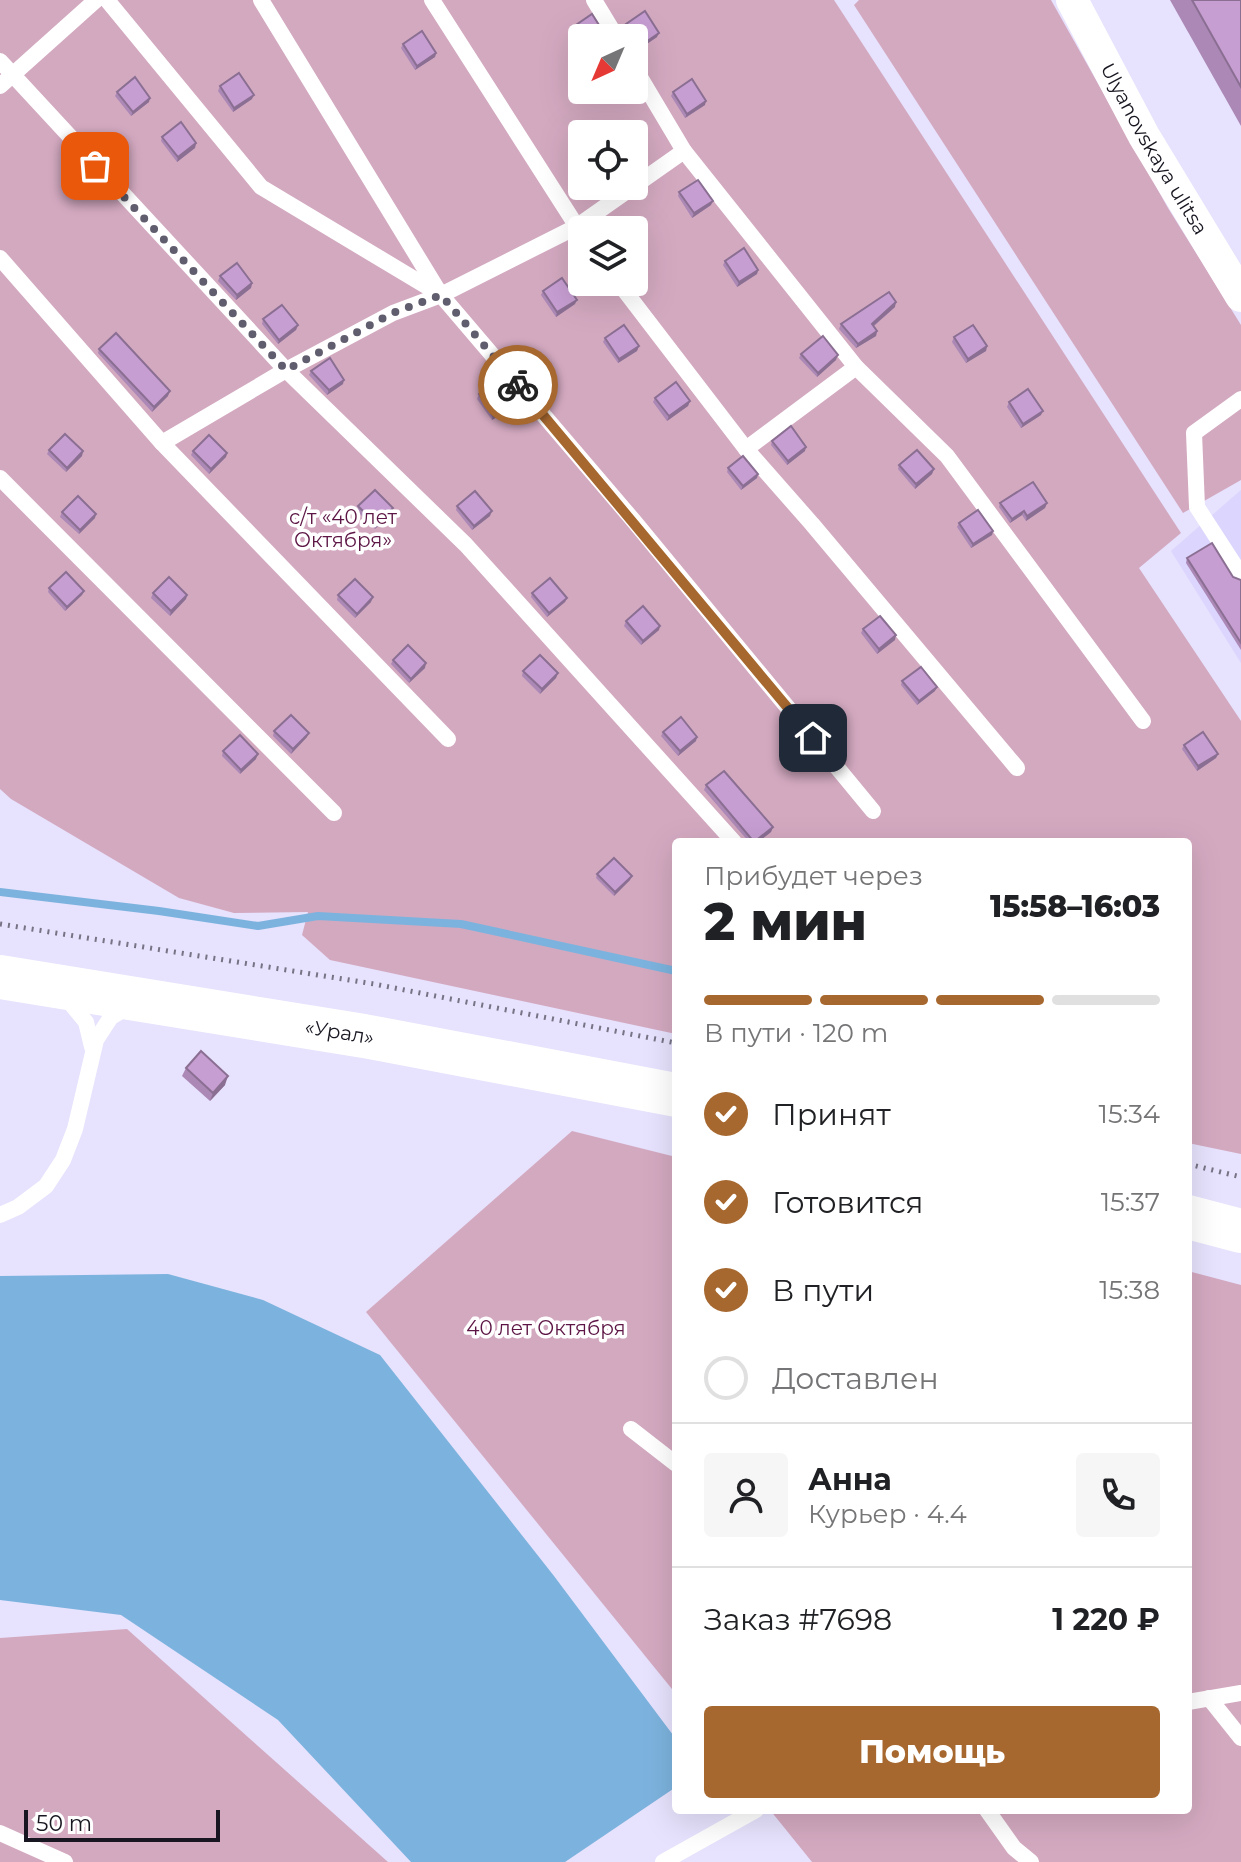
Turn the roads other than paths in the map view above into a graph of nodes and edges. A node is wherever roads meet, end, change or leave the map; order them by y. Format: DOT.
graph roads {
  1 [pos="96,0"];
  2 [pos="107,0"];
  3 [pos="261,0"];
  4 [pos="432,0"];
  5 [pos="594,0"];
  6 [pos="1072,0"];
  7 [pos="609,24"];
  8 [pos="0,61"];
  9 [pos="5,80"];
  10 [pos="648,91"];
  11 [pos="684,151"];
  12 [pos="570,216"];
  13 [pos="598,216"];
  14 [pos="568,235"];
  15 [pos="0,258"];
  16 [pos="441,295"];
  17 [pos="629,296"];
  18 [pos="1241,296"];
  19 [pos="856,367"];
  20 [pos="286,370"];
  21 [pos="1241,399"];
  22 [pos="162,443"];
  23 [pos="746,449"];
  24 [pos="0,478"];
  25 [pos="1241,575"];
  26 [pos="1143,721"];
  27 [pos="448,739"];
  28 [pos="1017,768"];
  29 [pos="873,811"];
  30 [pos="334,813"];
  31 [pos="730,838"];
  32 [pos="0,950"];
  33 [pos="20,981"];
  34 [pos="153,1002"];
  35 [pos="92,1053"];
  36 [pos="672,1066"];
  37 [pos="672,1094"];
  38 [pos="1192,1189"];
  39 [pos="1241,1201"];
  40 [pos="0,1215"];
  41 [pos="1192,1218"];
  42 [pos="1241,1231"];
  43 [pos="631,1429"];
  44 [pos="672,1461"];
  45 [pos="1241,1693"];
  46 [pos="1209,1698"];
  47 [pos="1192,1701"];
  48 [pos="1241,1738"];
  49 [pos="749,1814"];
  50 [pos="990,1814"];
  51 [pos="0,1833"];
  52 [pos="65,1862"];
  53 [pos="663,1862"];
  54 [pos="1031,1862"];
  1 -- 9 [label="lane"];
  2 -- 16 [label="lane"];
  3 -- 16 [label="lane"];
  4 -- 12 [label="lane"];
  5 -- 7 [label="lane"];
  6 -- 18 [label="street, Ulyanovskaya ulitsa"];
  8 -- 9 [label="lane"];
  9 -- 20 [label="lane"];
  10 -- 11 [label="lane"];
  11 -- 13 [label="lane"];
  11 -- 19 [label="lane"];
  14 -- 16 [label="lane"];
  15 -- 22 [label="lane"];
  16 -- 20 [label="lane"];
  16 -- 29 [label="lane"];
  17 -- 23 [label="lane"];
  19 -- 23 [label="lane"];
  19 -- 26 [label="lane"];
  20 -- 22 [label="lane"];
  20 -- 31 [label="lane"];
  21 -- 25 [label="lane"];
  22 -- 27 [label="lane"];
  23 -- 28 [label="lane"];
  24 -- 30 [label="lane"];
  32 -- 36 [label="highway, «Урал»"];
  33 -- 34 [label="highway, «Урал»"];
  33 -- 35 [label="lane"];
  34 -- 35 [label="lane"];
  34 -- 37 [label="highway, «Урал»"];
  35 -- 40 [label="lane"];
  38 -- 39 [label="highway"];
  41 -- 42 [label="highway"];
  43 -- 44 [label="lane"];
  45 -- 46 [label="lane"];
  46 -- 47 [label="lane"];
  46 -- 48 [label="lane"];
  49 -- 53 [label="lane"];
  50 -- 54 [label="lane"];
  51 -- 52 [label="lane"];
}
